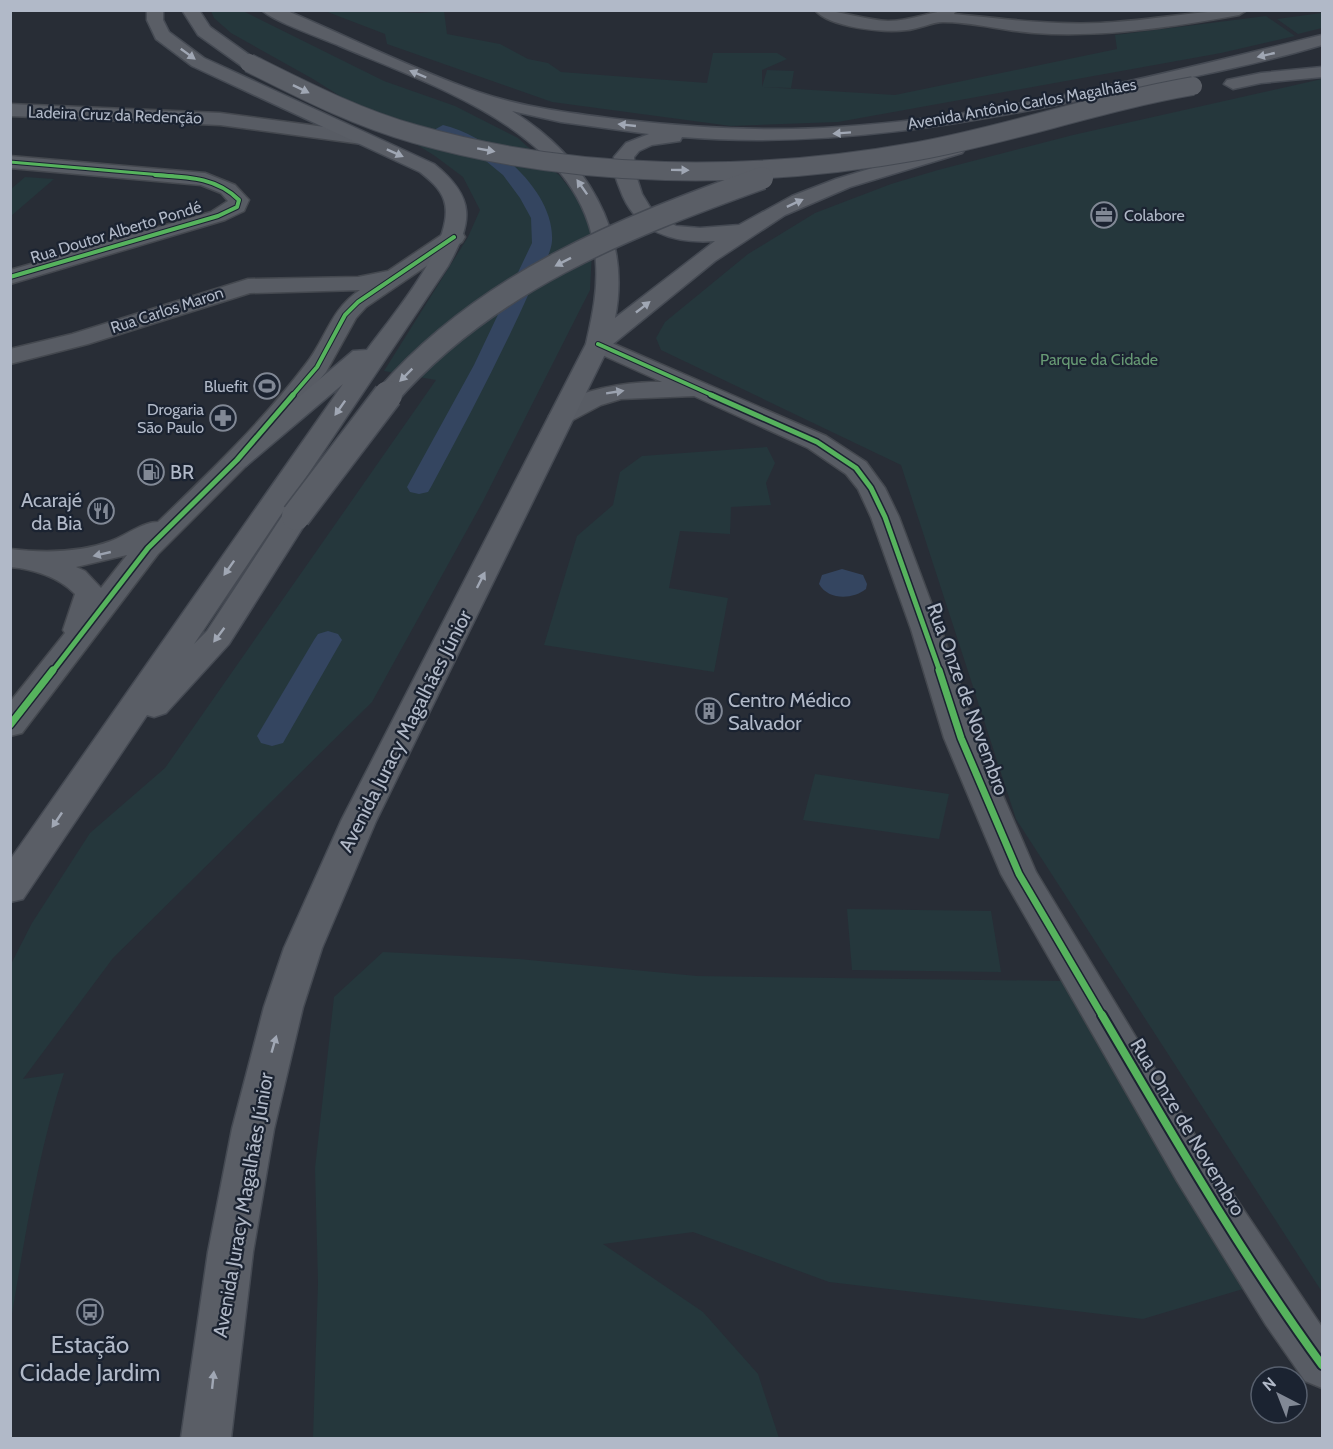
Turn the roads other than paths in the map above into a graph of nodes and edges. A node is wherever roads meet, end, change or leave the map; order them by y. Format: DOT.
graph roads {
  1 [pos="155,10"];
  2 [pos="190,10"];
  3 [pos="270,10"];
  4 [pos="823,10"];
  5 [pos="1173,10"];
  6 [pos="1239,10"];
  7 [pos="944,14"];
  8 [pos="1154,23"];
  9 [pos="1323,40"];
  10 [pos="1323,72"];
  11 [pos="1261,78"];
  12 [pos="266,93"];
  13 [pos="472,96"];
  14 [pos="10,110"];
  15 [pos="1004,111"];
  16 [pos="220,120"];
  17 [pos="729,133"];
  18 [pos="362,138"];
  19 [pos="10,162"];
  20 [pos="743,231"];
  21 [pos="454,237"];
  22 [pos="404,272"];
  23 [pos="10,277"];
  24 [pos="326,285"];
  25 [pos="345,315"];
  26 [pos="395,327"];
  27 [pos="598,344"];
  28 [pos="10,357"];
  29 [pos="714,396"];
  30 [pos="562,416"];
  31 [pos="237,460"];
  32 [pos="188,505"];
  33 [pos="20,560"];
  34 [pos="72,646"];
  35 [pos="10,725"];
  36 [pos="89,771"];
  37 [pos="10,890"];
  38 [pos="1282,1310"];
  39 [pos="1323,1341"];
  40 [pos="1323,1365"];
  41 [pos="206,1438"];
  1 -- 12 [label="main road, one-way"];
  2 -- 11 [label="main road, one-way, bridge"];
  13 -- 3 [label="main road, Avenida Antônio Carlos Magalhães, one-way"];
  4 -- 7 [label="street"];
  5 -- 8 [label="street"];
  6 -- 8 [label="street"];
  7 -- 8 [label="street"];
  9 -- 15 [label="main road, Avenida Antônio Carlos Magalhães, one-way"];
  10 -- 11 [label="main road, Avenida Antônio Carlos Magalhães"];
  20 -- 11 [label="main road, Avenida Antônio Carlos Magalhães, one-way"];
  12 -- 16 [label="street, Ladeira Cruz da Redenção"];
  12 -- 18 [label="main road"];
  17 -- 13 [label="main road, Avenida Antônio Carlos Magalhães, one-way"];
  27 -- 13 [label="main road, Avenida Juracy Magalhães Júnior, one-way"];
  14 -- 16 [label="street, Ladeira Cruz da Redenção"];
  15 -- 17 [label="main road, Avenida Antônio Carlos Magalhães, one-way"];
  15 -- 36 [label="main road, one-way, bridge"];
  16 -- 18 [label="street, Ladeira Cruz da Redenção"];
  17 -- 20 [label="main road"];
  18 -- 21 [label="main road, one-way"];
  19 -- 23 [label="street, Rua Doutor Alberto Pondé"];
  27 -- 20 [label="main road, Avenida Antônio Carlos Magalhães, one-way"];
  21 -- 22 [label="street"];
  21 -- 26 [label="main road"];
  22 -- 24 [label="street, Rua Carlos Maron"];
  22 -- 25 [label="street"];
  24 -- 25 [label="street"];
  24 -- 28 [label="street, Rua Carlos Maron"];
  25 -- 31 [label="street"];
  26 -- 31 [label="main road"];
  26 -- 36 [label="main road, one-way"];
  27 -- 29 [label="street, Rua Onze de Novembro"];
  27 -- 30 [label="main road, Avenida Juracy Magalhães Júnior"];
  30 -- 29 [label="street, Rua Onze de Novembro, one-way"];
  29 -- 38 [label="street, Rua Onze de Novembro"];
  41 -- 30 [label="main road, Avenida Juracy Magalhães Júnior, one-way"];
  31 -- 32 [label="street"];
  32 -- 33 [label="street, one-way"];
  32 -- 34 [label="street"];
  33 -- 34 [label="street"];
  34 -- 35 [label="street"];
  36 -- 37 [label="main road, one-way"];
  38 -- 39 [label="street"];
  38 -- 40 [label="street, Rua Onze de Novembro"];
}
